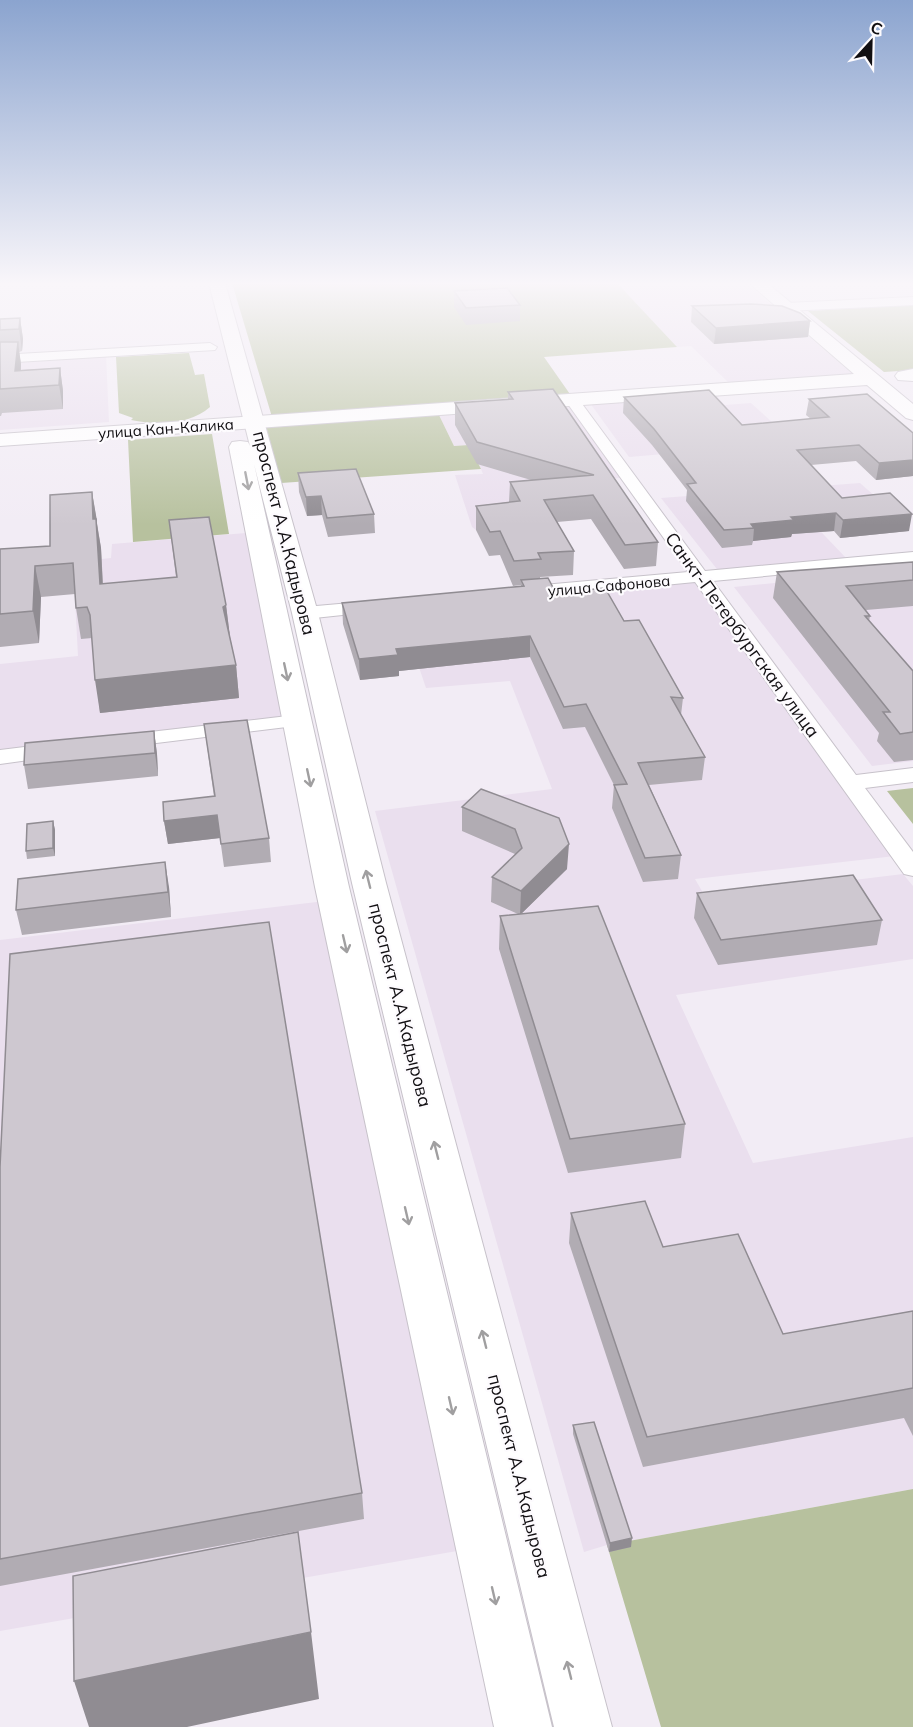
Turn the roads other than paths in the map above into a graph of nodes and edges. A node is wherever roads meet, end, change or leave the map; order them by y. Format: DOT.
graph roads {
  1 [pos="231,364"];
  2 [pos="852,364"];
  3 [pos="871,380"];
  4 [pos="572,400"];
  5 [pos="913,414"];
  6 [pos="240,417"];
  7 [pos="0,440"];
  8 [pos="913,557"];
  9 [pos="702,578"];
  10 [pos="503,595"];
  11 [pos="390,606"];
  12 [pos="305,613"];
  13 [pos="296,721"];
  14 [pos="104,744"];
  15 [pos="81,747"];
  16 [pos="0,757"];
  17 [pos="913,775"];
  18 [pos="849,783"];
  19 [pos="913,869"];
  20 [pos="523,1727"];
  21 [pos="583,1727"];
  1 -- 6 [label="main road, проспект А.А.Кадырова"];
  2 -- 3 [label="main road"];
  3 -- 4 [label="main road, улица Кан-Калика"];
  3 -- 5 [label="main road"];
  4 -- 6 [label="main road, улица Кан-Калика"];
  4 -- 9 [label="street, Санкт-Петербургская улица"];
  6 -- 7 [label="main road, улица Кан-Калика"];
  6 -- 12 [label="main road, проспект А.А.Кадырова"];
  6 -- 13 [label="main road, проспект А.А.Кадырова, one-way"];
  8 -- 9 [label="street, улица Сафонова"];
  9 -- 10 [label="street, улица Сафонова"];
  9 -- 18 [label="street, Санкт-Петербургская улица"];
  11 -- 12 [label="street"];
  21 -- 12 [label="main road, проспект А.А.Кадырова, one-way"];
  13 -- 14 [label="street"];
  13 -- 20 [label="main road, проспект А.А.Кадырова, one-way"];
  15 -- 16 [label="street"];
  17 -- 18 [label="street"];
  18 -- 19 [label="street, Санкт-Петербургская улица"];
}
